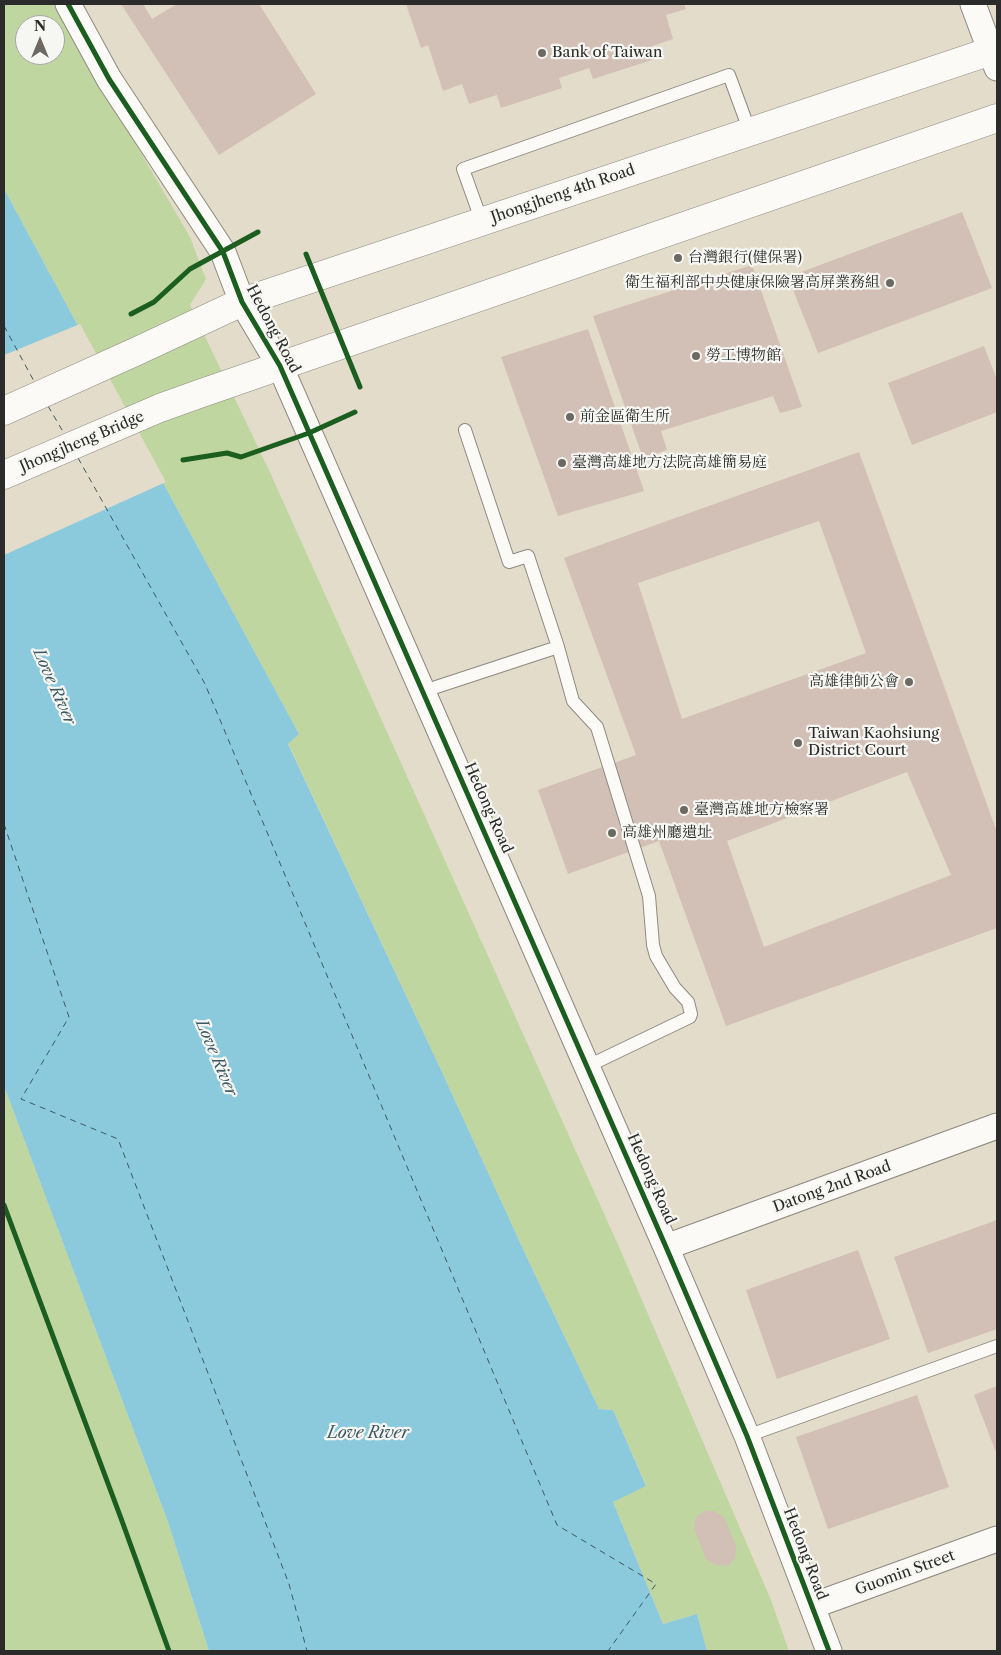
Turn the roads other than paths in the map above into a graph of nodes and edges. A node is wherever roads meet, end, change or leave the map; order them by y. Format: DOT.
graph roads {
  1 [pos="68,4"];
  2 [pos="973,4"];
  3 [pos="995,56"];
  4 [pos="997,118"];
  5 [pos="750,132"];
  6 [pos="482,222"];
  7 [pos="242,302"];
  8 [pos="280,366"];
  9 [pos="4,411"];
  10 [pos="464,430"];
  11 [pos="4,475"];
  12 [pos="558,647"];
  13 [pos="424,691"];
  14 [pos="588,1066"];
  15 [pos="997,1126"];
  16 [pos="666,1247"];
  17 [pos="997,1346"];
  18 [pos="747,1436"];
  19 [pos="997,1539"];
  20 [pos="812,1606"];
  21 [pos="829,1651"];
  1 -- 7 [label="street, Hedong Road"];
  2 -- 3 [label="street"];
  3 -- 5 [label="street, Jhongjheng 4th Road"];
  4 -- 8 [label="street"];
  5 -- 6 [label="street, Jhongjheng 4th Road"];
  5 -- 6 [label="lane"];
  6 -- 7 [label="street, Jhongjheng 4th Road"];
  7 -- 8 [label="street, Hedong Road"];
  7 -- 9 [label="street, Jhongjheng 4th Road"];
  8 -- 11 [label="street, Jhongjheng Bridge"];
  8 -- 13 [label="street, Hedong Road"];
  10 -- 12 [label="lane"];
  12 -- 13 [label="lane"];
  12 -- 14 [label="lane"];
  13 -- 14 [label="street, Hedong Road"];
  14 -- 16 [label="street, Hedong Road"];
  15 -- 16 [label="street, Datong 2nd Road"];
  16 -- 18 [label="street, Hedong Road"];
  17 -- 18 [label="lane"];
  18 -- 20 [label="street, Hedong Road"];
  19 -- 20 [label="street, Guomin Street"];
  20 -- 21 [label="street, Hedong Road"];
}
